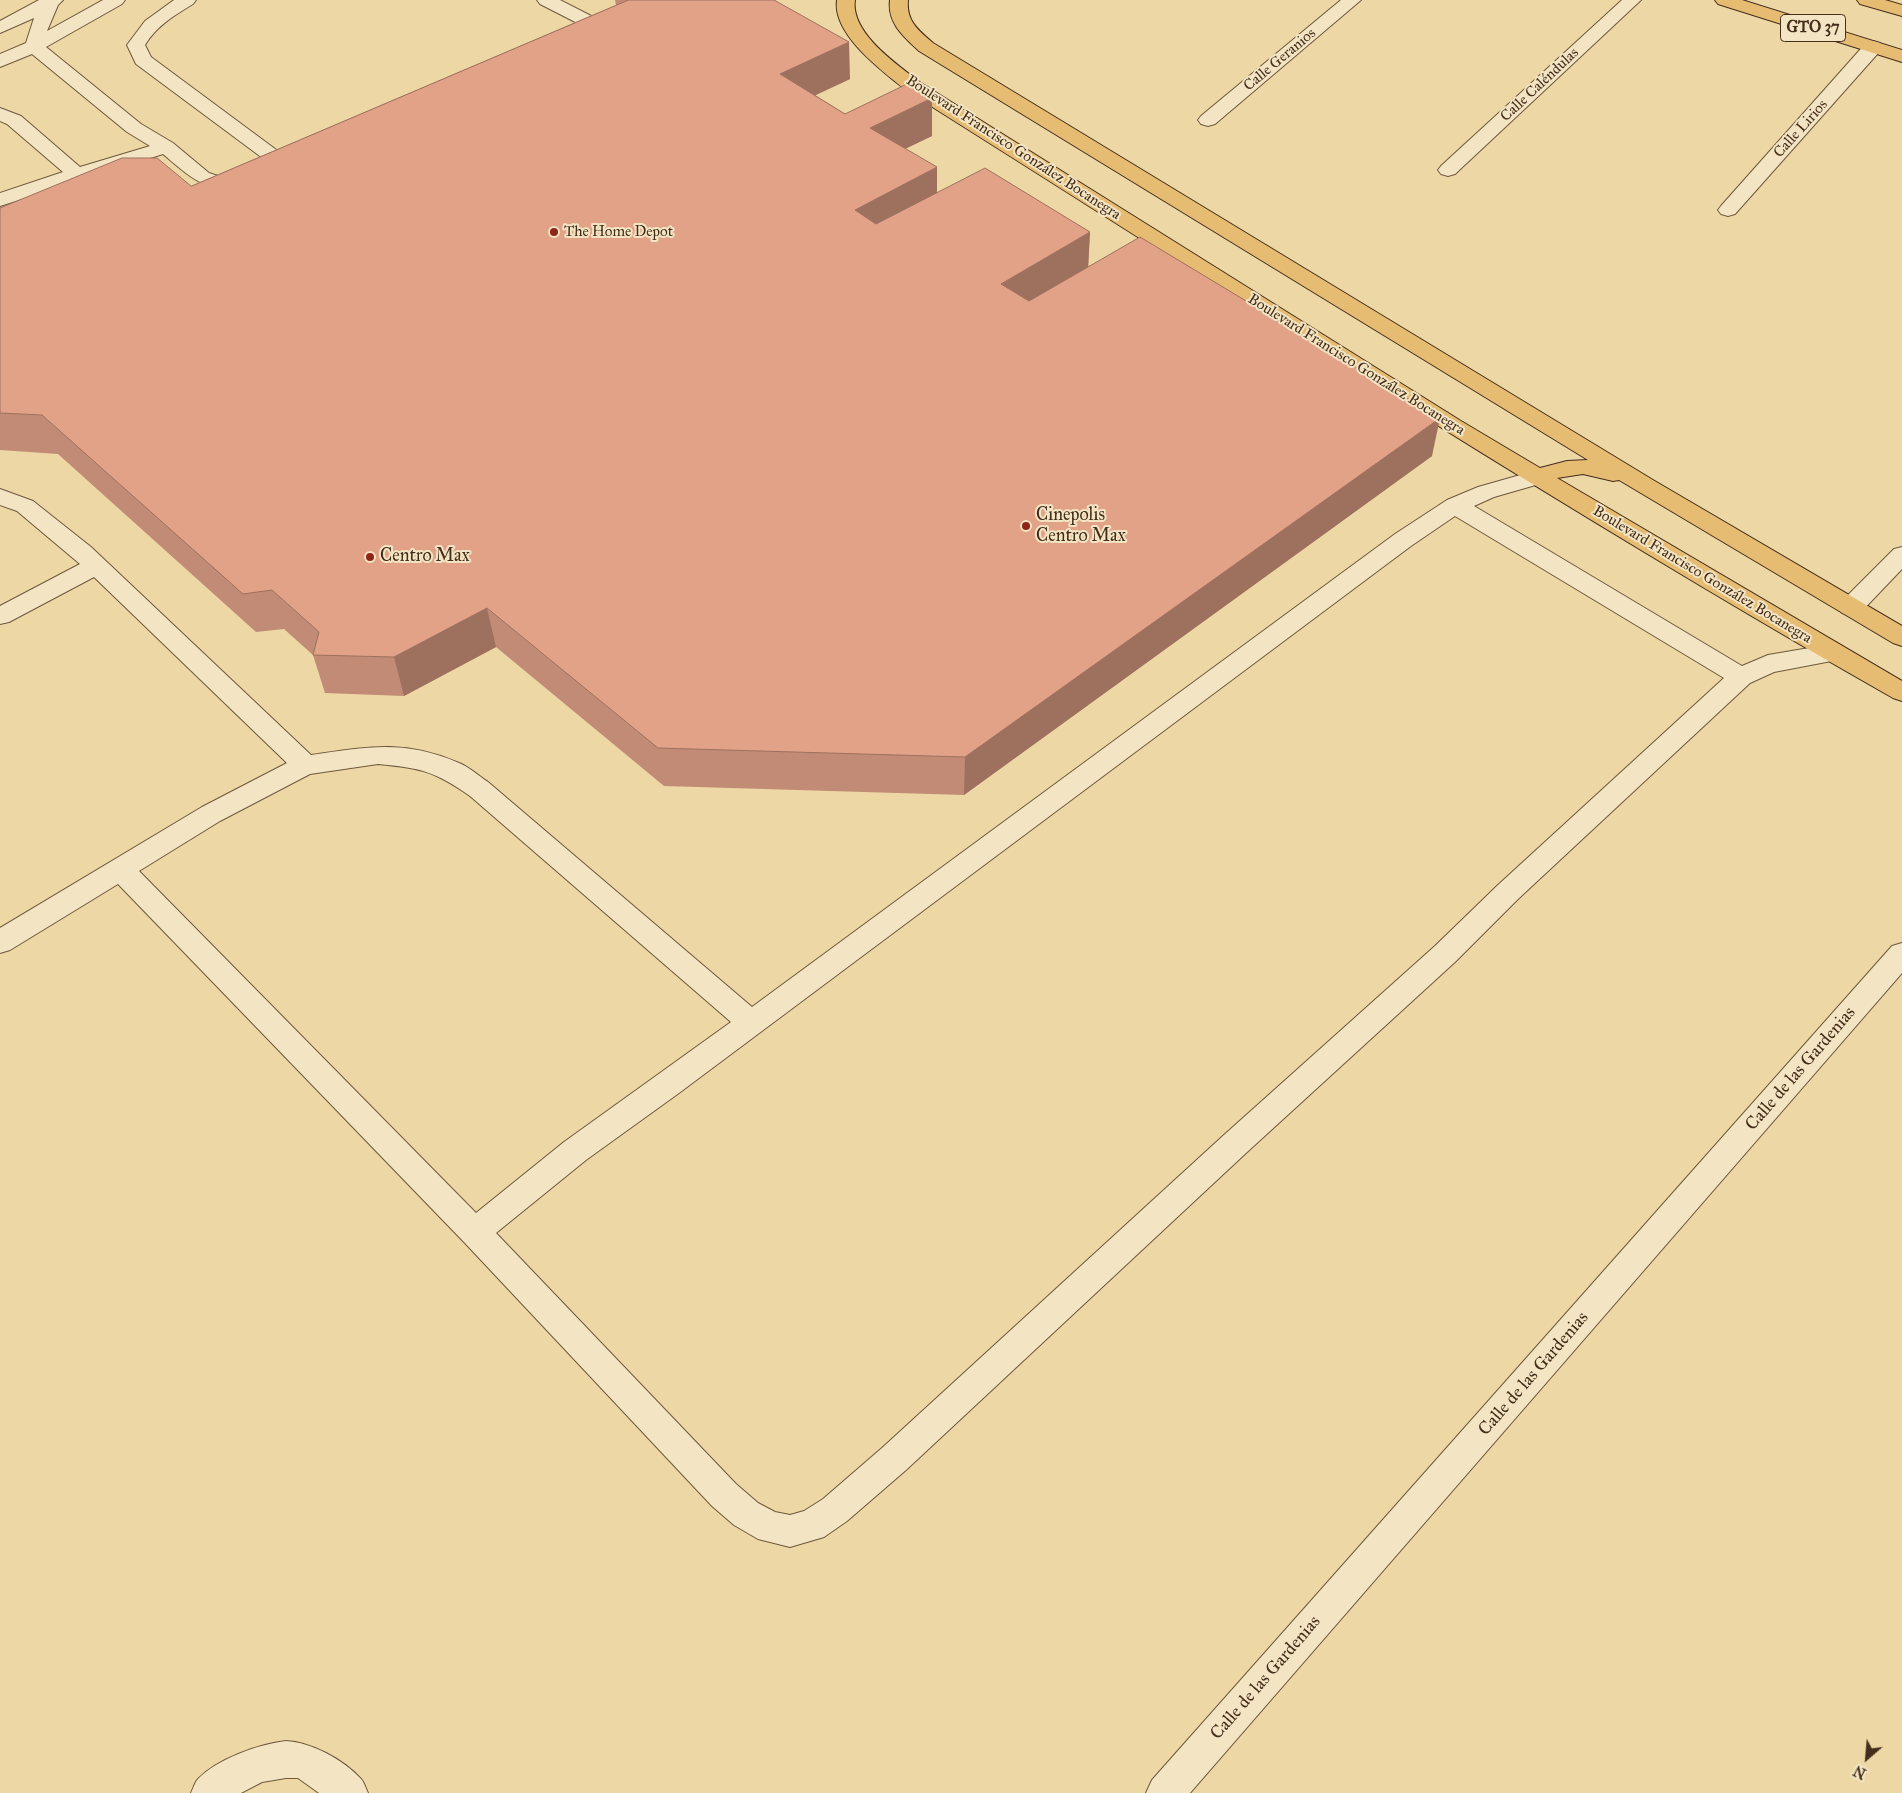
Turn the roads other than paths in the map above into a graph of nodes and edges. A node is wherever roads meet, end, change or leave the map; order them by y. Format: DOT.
graph roads {
  1 [pos="51,0"];
  2 [pos="116,0"];
  3 [pos="187,0"];
  4 [pos="546,0"];
  5 [pos="846,0"];
  6 [pos="899,0"];
  7 [pos="1352,0"];
  8 [pos="1632,0"];
  9 [pos="1724,0"];
  10 [pos="1866,0"];
  11 [pos="1902,11"];
  12 [pos="611,14"];
  13 [pos="594,24"];
  14 [pos="0,28"];
  15 [pos="570,36"];
  16 [pos="34,46"];
  17 [pos="1873,47"];
  18 [pos="1902,56"];
  19 [pos="0,61"];
  20 [pos="0,114"];
  21 [pos="1208,120"];
  22 [pos="166,148"];
  23 [pos="304,159"];
  24 [pos="287,167"];
  25 [pos="1448,170"];
  26 [pos="77,174"];
  27 [pos="0,200"];
  28 [pos="1728,210"];
  29 [pos="1538,477"];
  30 [pos="1645,485"];
  31 [pos="0,497"];
  32 [pos="1455,505"];
  33 [pos="1902,555"];
  34 [pos="89,560"];
  35 [pos="0,596"];
  36 [pos="1851,607"];
  37 [pos="0,616"];
  38 [pos="1902,637"];
  39 [pos="1834,654"];
  40 [pos="1741,677"];
  41 [pos="1902,692"];
  42 [pos="305,765"];
  43 [pos="120,869"];
  44 [pos="0,942"];
  45 [pos="1902,954"];
  46 [pos="752,1023"];
  47 [pos="475,1232"];
  48 [pos="210,1793"];
  49 [pos="350,1793"];
  50 [pos="1165,1793"];
  1 -- 14 [label="street"];
  1 -- 16 [label="street"];
  2 -- 16 [label="street"];
  3 -- 24 [label="street"];
  4 -- 13 [label="street"];
  5 -- 29 [label="main road, Boulevard Francisco González Bocanegra"];
  6 -- 30 [label="main road"];
  7 -- 21 [label="street, Calle Geranios"];
  8 -- 25 [label="street, Calle Caléndulas"];
  9 -- 17 [label="main road, GTO 37"];
  10 -- 11 [label="main road, GTO 37"];
  12 -- 13 [label="street"];
  13 -- 15 [label="street"];
  16 -- 19 [label="street"];
  16 -- 22 [label="street"];
  17 -- 18 [label="main road, GTO 37"];
  17 -- 28 [label="street, Calle Lirios"];
  20 -- 26 [label="street"];
  22 -- 24 [label="street"];
  22 -- 26 [label="street"];
  23 -- 24 [label="street"];
  26 -- 27 [label="street"];
  29 -- 30 [label="main road"];
  29 -- 32 [label="street"];
  29 -- 39 [label="main road, Boulevard Francisco González Bocanegra"];
  30 -- 36 [label="main road"];
  31 -- 34 [label="street"];
  32 -- 40 [label="street"];
  32 -- 46 [label="street"];
  33 -- 36 [label="street"];
  34 -- 35 [label="street"];
  34 -- 37 [label="street"];
  34 -- 42 [label="street"];
  36 -- 38 [label="main road"];
  39 -- 40 [label="street"];
  39 -- 41 [label="main road, Boulevard Francisco González Bocanegra"];
  40 -- 47 [label="street"];
  42 -- 43 [label="street"];
  42 -- 46 [label="street"];
  43 -- 44 [label="street"];
  43 -- 47 [label="street"];
  45 -- 50 [label="street, Calle de las Gardenias"];
  46 -- 47 [label="street"];
  48 -- 49 [label="street"];
}
